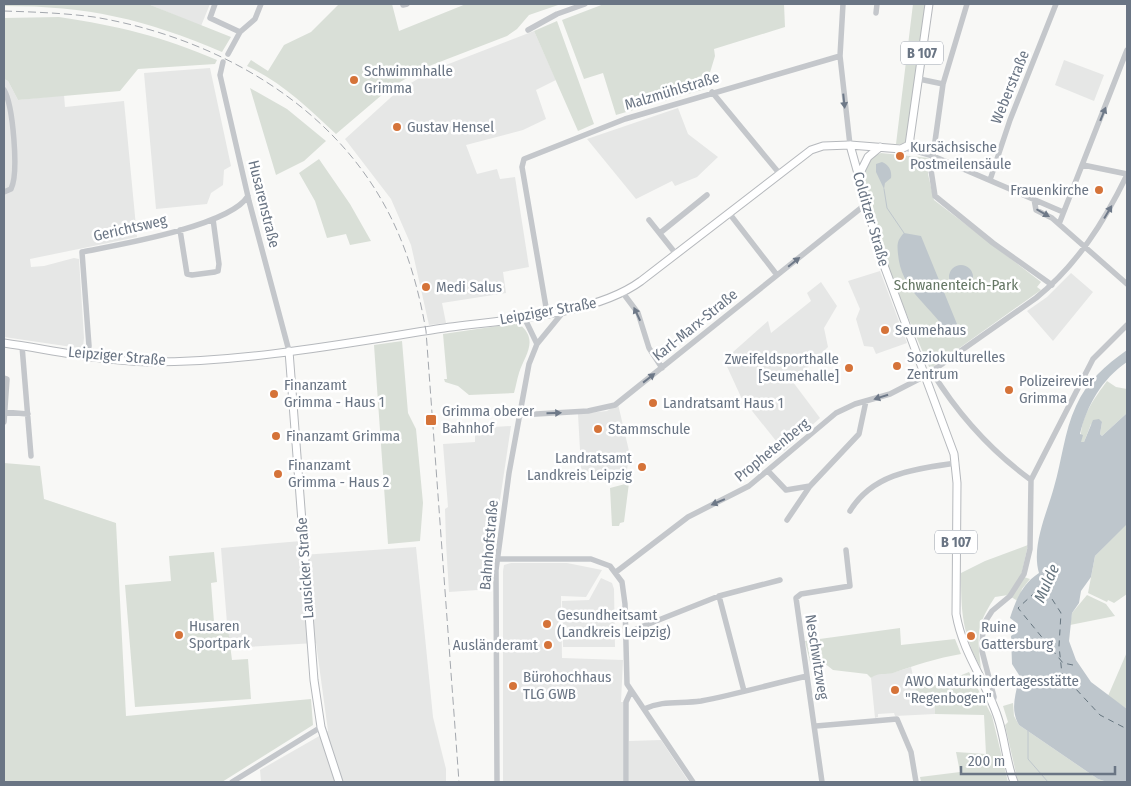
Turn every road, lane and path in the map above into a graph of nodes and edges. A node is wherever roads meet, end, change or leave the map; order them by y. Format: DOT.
graph roads {
  1 [pos="215,4"];
  2 [pos="261,4"];
  3 [pos="585,4"];
  4 [pos="843,4"];
  5 [pos="877,4"];
  6 [pos="929,4"];
  7 [pos="967,4"];
  8 [pos="1056,4"];
  9 [pos="876,13"];
  10 [pos="528,30"];
  11 [pos="240,32"];
  12 [pos="1127,50"];
  13 [pos="228,54"];
  14 [pos="840,56"];
  15 [pos="223,62"];
  16 [pos="919,78"];
  17 [pos="942,84"];
  18 [pos="4,90"];
  19 [pos="712,92"];
  20 [pos="850,145"];
  21 [pos="880,147"];
  22 [pos="906,148"];
  23 [pos="933,156"];
  24 [pos="1084,162"];
  25 [pos="779,172"];
  26 [pos="858,175"];
  27 [pos="1127,175"];
  28 [pos="990,180"];
  29 [pos="4,192"];
  30 [pos="707,195"];
  31 [pos="248,196"];
  32 [pos="1034,199"];
  33 [pos="866,204"];
  34 [pos="1063,212"];
  35 [pos="729,213"];
  36 [pos="213,219"];
  37 [pos="649,220"];
  38 [pos="1059,224"];
  39 [pos="180,230"];
  40 [pos="660,233"];
  41 [pos="1086,248"];
  42 [pos="676,254"];
  43 [pos="778,275"];
  44 [pos="1127,284"];
  45 [pos="1052,285"];
  46 [pos="623,293"];
  47 [pos="564,310"];
  48 [pos="547,313"];
  49 [pos="524,317"];
  50 [pos="1127,325"];
  51 [pos="4,343"];
  52 [pos="537,344"];
  53 [pos="22,346"];
  54 [pos="289,351"];
  55 [pos="87,356"];
  56 [pos="662,368"];
  57 [pos="929,374"];
  58 [pos="4,378"];
  59 [pos="866,401"];
  60 [pos="5,412"];
  61 [pos="28,414"];
  62 [pos="519,415"];
  63 [pos="4,422"];
  64 [pos="31,456"];
  65 [pos="956,463"];
  66 [pos="768,471"];
  67 [pos="1030,480"];
  68 [pos="810,486"];
  69 [pos="850,511"];
  70 [pos="787,520"];
  71 [pos="846,550"];
  72 [pos="498,559"];
  73 [pos="616,572"];
  74 [pos="780,580"];
  75 [pos="719,596"];
  76 [pos="626,633"];
  77 [pos="807,676"];
  78 [pos="630,691"];
  79 [pos="744,691"];
  80 [pos="992,706"];
  81 [pos="644,709"];
  82 [pos="816,726"];
  83 [pos="322,727"];
  84 [pos="232,782"];
  85 [pos="339,782"];
  86 [pos="497,782"];
  87 [pos="626,782"];
  88 [pos="693,782"];
  89 [pos="822,782"];
  90 [pos="916,782"];
  91 [pos="1014,782"];
  1 -- 11 [label="street"];
  2 -- 11 [label="street"];
  3 -- 10 [label="street"];
  4 -- 14 [label="street"];
  5 -- 9 [label="street"];
  6 -- 16 [label="main road, B 107"];
  7 -- 17 [label="street"];
  8 -- 28 [label="street, Weberstraße"];
  11 -- 13 [label="street"];
  24 -- 12 [label="street, one-way"];
  14 -- 19 [label="street, Malzmühlstraße"];
  14 -- 20 [label="street, one-way"];
  15 -- 31 [label="street, Husarenstraße"];
  16 -- 17 [label="street"];
  16 -- 22 [label="main road, B 107"];
  17 -- 23 [label="street"];
  18 -- 29 [label="street"];
  19 -- 25 [label="street"];
  19 -- 48 [label="street, Malzmühlstraße"];
  20 -- 21 [label="main road, Leipziger Straße"];
  20 -- 25 [label="main road, Leipziger Straße"];
  20 -- 26 [label="main road, Colditzer Straße / B 107"];
  21 -- 22 [label="main road, Leipziger Straße"];
  21 -- 26 [label="main road"];
  22 -- 23 [label="street, Leipziger Straße"];
  23 -- 28 [label="street, Leipziger Straße"];
  23 -- 45 [label="street"];
  24 -- 27 [label="street"];
  24 -- 34 [label="street"];
  25 -- 35 [label="main road, Leipziger Straße"];
  26 -- 33 [label="main road, Colditzer Straße / B 107"];
  41 -- 27 [label="street, Prophetenberg, one-way"];
  28 -- 32 [label="street, Leipziger Straße"];
  30 -- 40 [label="street"];
  31 -- 36 [label="street, Gerichtsweg"];
  31 -- 54 [label="street, Husarenstraße"];
  32 -- 34 [label="street, Leipziger Straße"];
  32 -- 38 [label="street, one-way"];
  43 -- 33 [label="street, Karl-Marx-Straße, one-way"];
  33 -- 57 [label="main road, Colditzer Straße / B 107"];
  34 -- 38 [label="street"];
  35 -- 42 [label="main road, Leipziger Straße"];
  35 -- 43 [label="street"];
  36 -- 39 [label="street, Gerichtsweg"];
  36 -- 39 [label="street"];
  37 -- 40 [label="street"];
  38 -- 41 [label="street"];
  39 -- 55 [label="street, Gerichtsweg"];
  40 -- 42 [label="street"];
  41 -- 44 [label="street"];
  41 -- 45 [label="street, Prophetenberg"];
  42 -- 46 [label="main road, Leipziger Straße"];
  43 -- 56 [label="street, Karl-Marx-Straße"];
  45 -- 57 [label="street, Prophetenberg"];
  46 -- 47 [label="main road, Leipziger Straße"];
  56 -- 46 [label="street, one-way"];
  47 -- 48 [label="main road, Leipziger Straße"];
  47 -- 52 [label="street, Bahnhofstraße"];
  48 -- 49 [label="main road, Leipziger Straße"];
  49 -- 52 [label="street"];
  49 -- 54 [label="main road, Leipziger Straße"];
  50 -- 67 [label="street"];
  51 -- 53 [label="main road, Leipziger Straße"];
  52 -- 62 [label="street, Bahnhofstraße"];
  53 -- 55 [label="main road, Leipziger Straße"];
  53 -- 61 [label="street"];
  54 -- 55 [label="main road, Leipziger Straße"];
  54 -- 83 [label="main road, Lausicker Straße"];
  62 -- 56 [label="street, Karl-Marx-Straße, one-way"];
  57 -- 59 [label="street, Prophetenberg, one-way"];
  57 -- 65 [label="main road, Colditzer Straße / B 107"];
  57 -- 67 [label="street"];
  58 -- 60 [label="street"];
  59 -- 66 [label="street, Prophetenberg"];
  59 -- 68 [label="street"];
  60 -- 61 [label="street"];
  60 -- 63 [label="street"];
  61 -- 64 [label="street"];
  62 -- 72 [label="street, Bahnhofstraße"];
  65 -- 69 [label="street"];
  65 -- 80 [label="main road, Colditzer Straße / B 107"];
  66 -- 68 [label="street"];
  66 -- 73 [label="street, Prophetenberg, one-way"];
  67 -- 80 [label="street"];
  68 -- 70 [label="street"];
  71 -- 77 [label="street, Neschwitzweg"];
  72 -- 73 [label="street"];
  72 -- 86 [label="street, Bahnhofstraße"];
  73 -- 76 [label="street"];
  74 -- 75 [label="street"];
  75 -- 76 [label="street"];
  75 -- 79 [label="street"];
  76 -- 78 [label="street"];
  77 -- 79 [label="street"];
  77 -- 82 [label="street, Neschwitzweg"];
  78 -- 81 [label="street"];
  78 -- 87 [label="street"];
  79 -- 81 [label="street"];
  80 -- 91 [label="main road, Colditzer Straße / B 107"];
  81 -- 88 [label="street"];
  82 -- 89 [label="street, Neschwitzweg"];
  82 -- 90 [label="street"];
  83 -- 84 [label="street"];
  83 -- 85 [label="main road, Lausicker Straße"];
}
